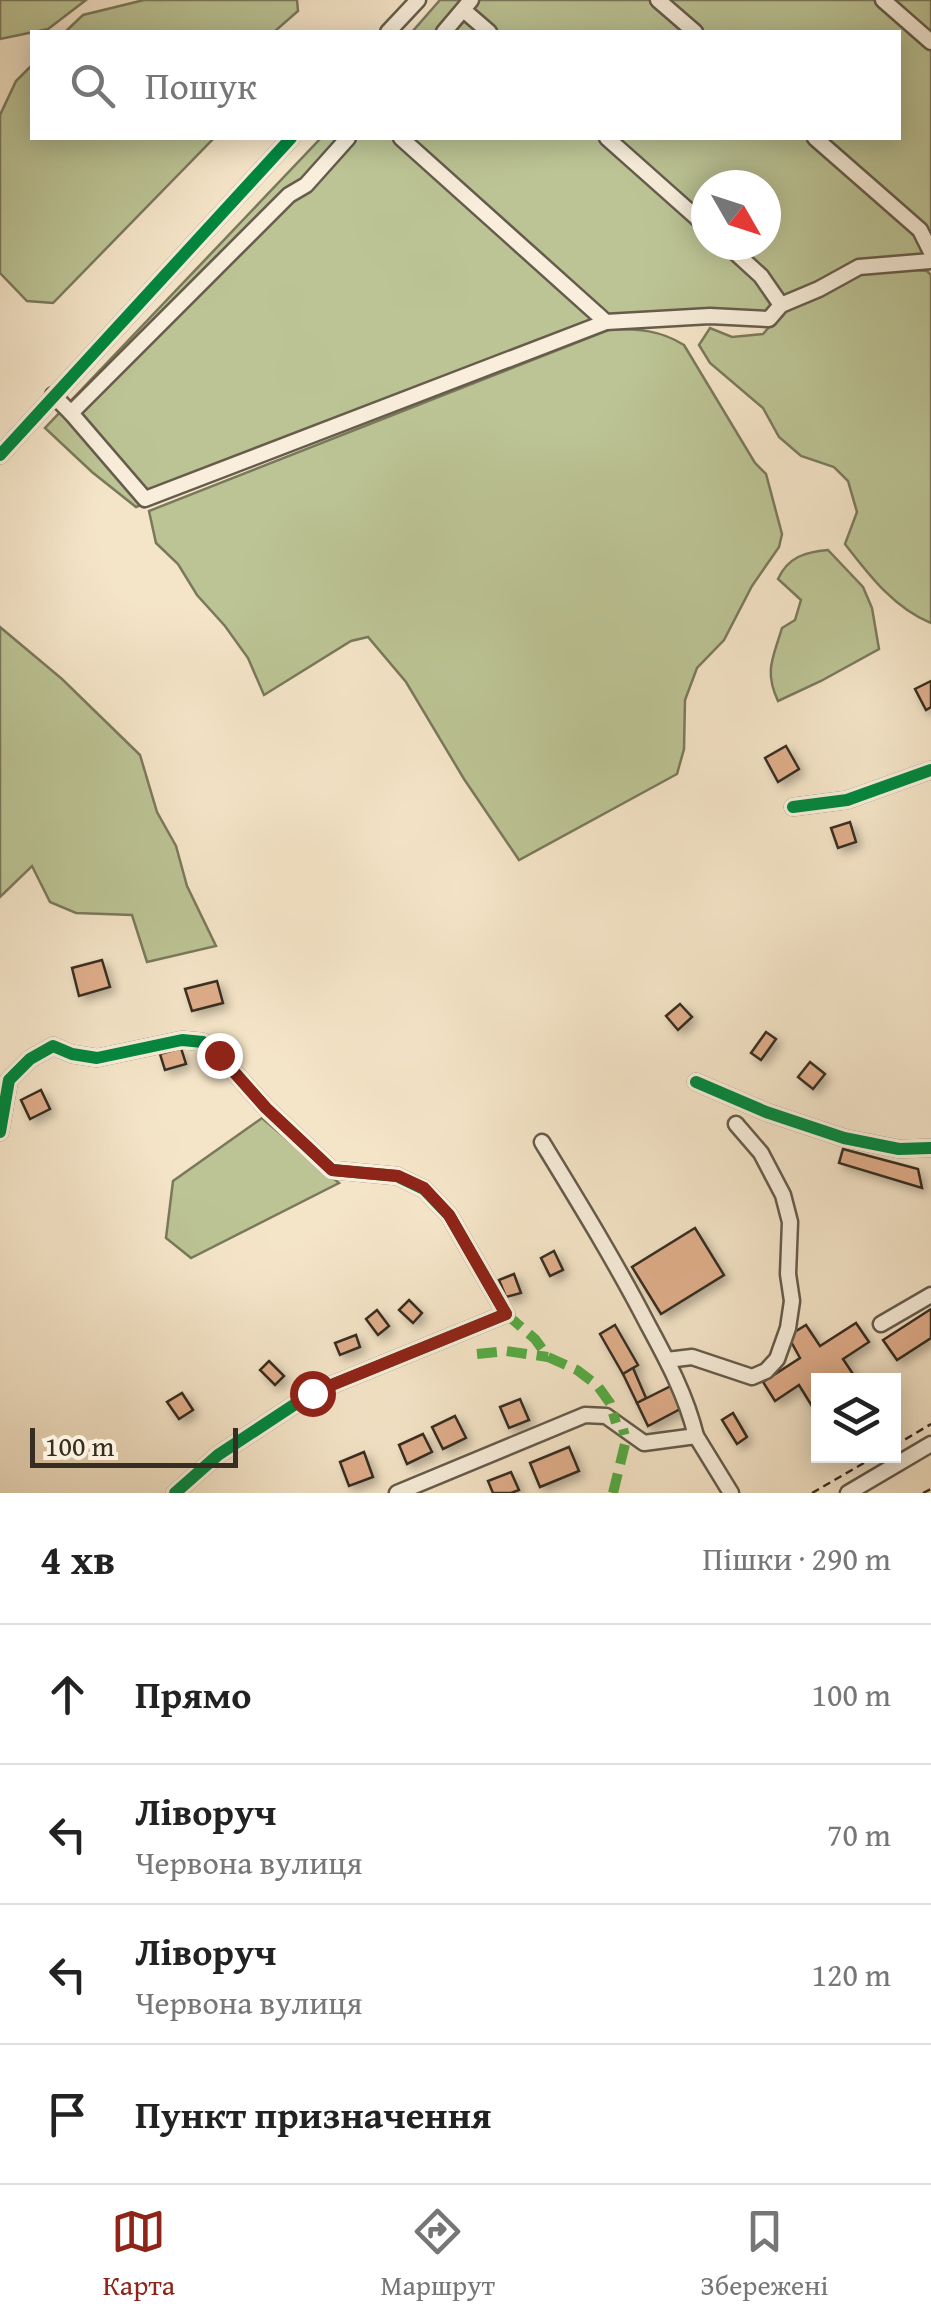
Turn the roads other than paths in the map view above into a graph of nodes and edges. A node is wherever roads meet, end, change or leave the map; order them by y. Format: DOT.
graph roads {
  1 [pos="418,0"];
  2 [pos="658,0"];
  3 [pos="883,0"];
  4 [pos="469,6"];
  5 [pos="390,30"];
  6 [pos="446,30"];
  7 [pos="487,30"];
  8 [pos="693,30"];
  9 [pos="931,42"];
  10 [pos="289,140"];
  11 [pos="346,140"];
  12 [pos="403,140"];
  13 [pos="609,140"];
  14 [pos="817,140"];
  15 [pos="691,213"];
  16 [pos="931,252"];
  17 [pos="743,260"];
  18 [pos="931,261"];
  19 [pos="781,305"];
  20 [pos="606,322"];
  21 [pos="53,395"];
  22 [pos="71,412"];
  23 [pos="0,456"];
  24 [pos="931,770"];
  25 [pos="793,806"];
  26 [pos="696,1082"];
  27 [pos="736,1124"];
  28 [pos="0,1132"];
  29 [pos="542,1142"];
  30 [pos="931,1148"];
  31 [pos="931,1295"];
  32 [pos="881,1324"];
  33 [pos="667,1360"];
  34 [pos="696,1436"];
  35 [pos="931,1444"];
  36 [pos="854,1492"];
  37 [pos="175,1493"];
  38 [pos="397,1493"];
  39 [pos="730,1493"];
  1 -- 5 [label="street"];
  2 -- 8 [label="street"];
  3 -- 9 [label="street"];
  4 -- 6 [label="street"];
  4 -- 7 [label="street"];
  10 -- 21 [label="street"];
  11 -- 22 [label="street"];
  12 -- 20 [label="street"];
  13 -- 15 [label="street"];
  14 -- 16 [label="street"];
  17 -- 19 [label="street"];
  18 -- 19 [label="street"];
  19 -- 20 [label="street"];
  20 -- 22 [label="street"];
  21 -- 22 [label="street"];
  21 -- 23 [label="street"];
  24 -- 25 [label="street"];
  26 -- 30 [label="street"];
  27 -- 33 [label="street"];
  28 -- 37 [label="street"];
  29 -- 33 [label="street"];
  31 -- 32 [label="street"];
  33 -- 34 [label="street"];
  34 -- 38 [label="street"];
  34 -- 39 [label="street"];
  35 -- 36 [label="street"];
}
